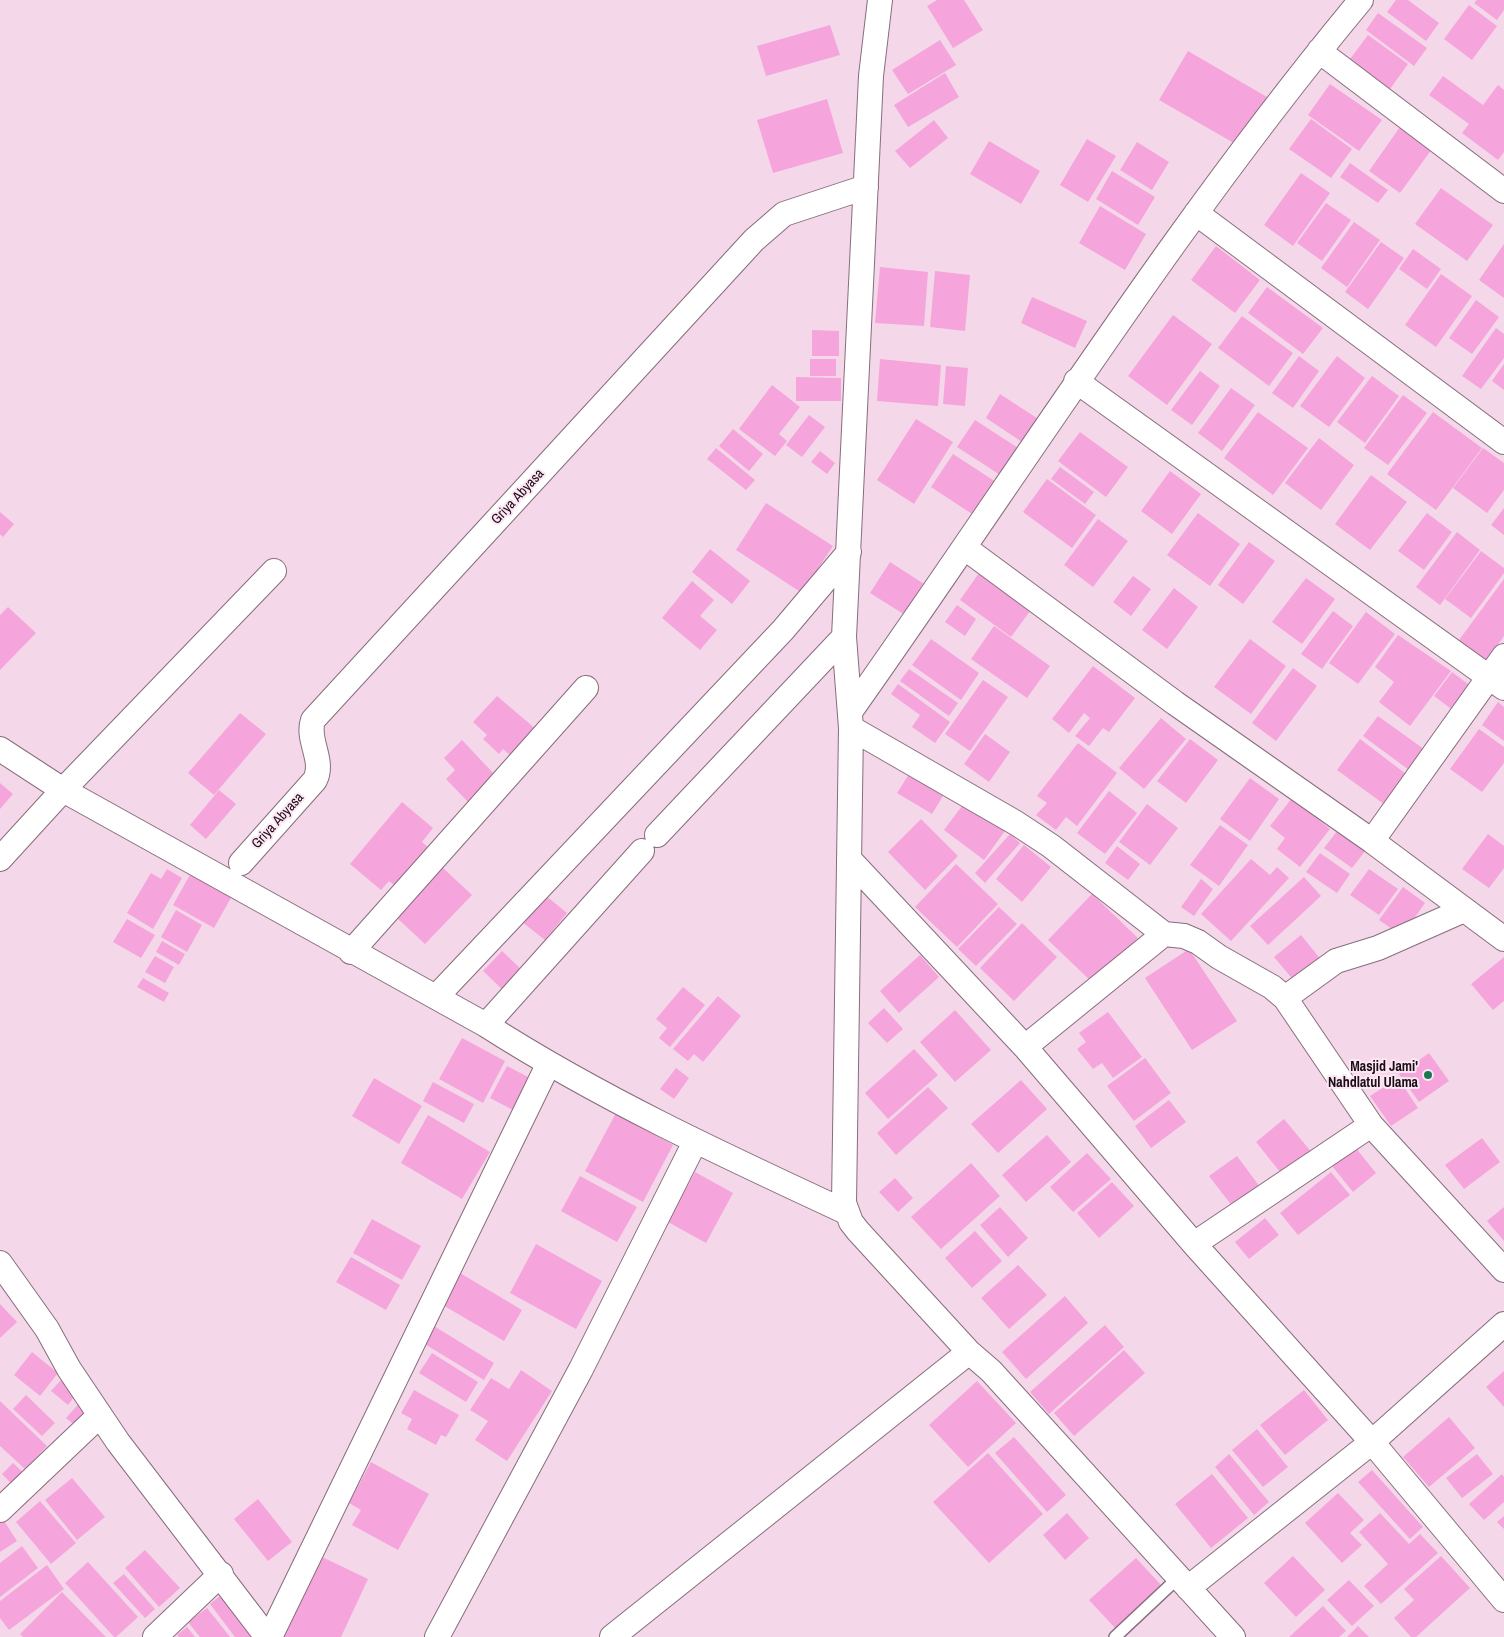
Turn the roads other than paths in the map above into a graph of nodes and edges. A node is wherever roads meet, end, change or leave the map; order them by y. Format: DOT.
graph roads {
  1 [pos="880,0"];
  2 [pos="1361,0"];
  3 [pos="1319,51"];
  4 [pos="866,187"];
  5 [pos="1504,191"];
  6 [pos="1196,213"];
  7 [pos="1076,381"];
  8 [pos="1504,442"];
  9 [pos="965,548"];
  10 [pos="849,552"];
  11 [pos="274,571"];
  12 [pos="844,637"];
  13 [pos="1504,656"];
  14 [pos="1497,683"];
  15 [pos="586,688"];
  16 [pos="850,720"];
  17 [pos="0,750"];
  18 [pos="63,790"];
  19 [pos="1372,841"];
  20 [pos="0,859"];
  21 [pos="849,859"];
  22 [pos="241,863"];
  23 [pos="1464,910"];
  24 [pos="1164,934"];
  25 [pos="1504,939"];
  26 [pos="351,952"];
  27 [pos="436,997"];
  28 [pos="1285,998"];
  29 [pos="486,1025"];
  30 [pos="1025,1047"];
  31 [pos="548,1065"];
  32 [pos="1371,1125"];
  33 [pos="695,1142"];
  34 [pos="846,1212"];
  35 [pos="1194,1244"];
  36 [pos="0,1263"];
  37 [pos="1504,1270"];
  38 [pos="1504,1324"];
  39 [pos="969,1352"];
  40 [pos="100,1415"];
  41 [pos="1372,1442"];
  42 [pos="0,1510"];
  43 [pos="221,1574"];
  44 [pos="1184,1582"];
  45 [pos="1500,1589"];
  46 [pos="155,1637"];
  47 [pos="268,1637"];
  48 [pos="437,1637"];
  49 [pos="612,1637"];
  50 [pos="1116,1637"];
  51 [pos="1233,1637"];
  1 -- 4 [label="street"];
  2 -- 3 [label="street"];
  3 -- 5 [label="street"];
  3 -- 6 [label="street"];
  4 -- 10 [label="street"];
  4 -- 22 [label="street, Griya Abyasa"];
  6 -- 7 [label="street"];
  6 -- 8 [label="street"];
  7 -- 9 [label="street"];
  7 -- 14 [label="street"];
  9 -- 16 [label="street"];
  9 -- 19 [label="street"];
  10 -- 12 [label="street"];
  10 -- 27 [label="street"];
  11 -- 18 [label="street"];
  12 -- 16 [label="street"];
  12 -- 29 [label="street"];
  13 -- 14 [label="street"];
  14 -- 19 [label="street"];
  15 -- 26 [label="street"];
  16 -- 21 [label="street"];
  16 -- 24 [label="street"];
  17 -- 18 [label="street"];
  18 -- 20 [label="street"];
  18 -- 26 [label="street"];
  19 -- 23 [label="street"];
  21 -- 30 [label="street"];
  21 -- 34 [label="street"];
  23 -- 25 [label="street"];
  23 -- 28 [label="street"];
  24 -- 28 [label="street"];
  24 -- 30 [label="street"];
  26 -- 27 [label="street"];
  27 -- 29 [label="street"];
  28 -- 32 [label="street"];
  29 -- 31 [label="street"];
  30 -- 35 [label="street"];
  31 -- 33 [label="street"];
  31 -- 47 [label="street"];
  32 -- 35 [label="street"];
  32 -- 37 [label="street"];
  33 -- 34 [label="street"];
  33 -- 48 [label="street"];
  34 -- 39 [label="street"];
  35 -- 41 [label="street"];
  36 -- 40 [label="street"];
  38 -- 41 [label="street"];
  39 -- 44 [label="street"];
  39 -- 49 [label="street"];
  40 -- 42 [label="street"];
  40 -- 43 [label="street"];
  41 -- 44 [label="street"];
  41 -- 45 [label="street"];
  43 -- 46 [label="street"];
  43 -- 47 [label="street"];
  44 -- 50 [label="lane"];
  44 -- 51 [label="street"];
}
